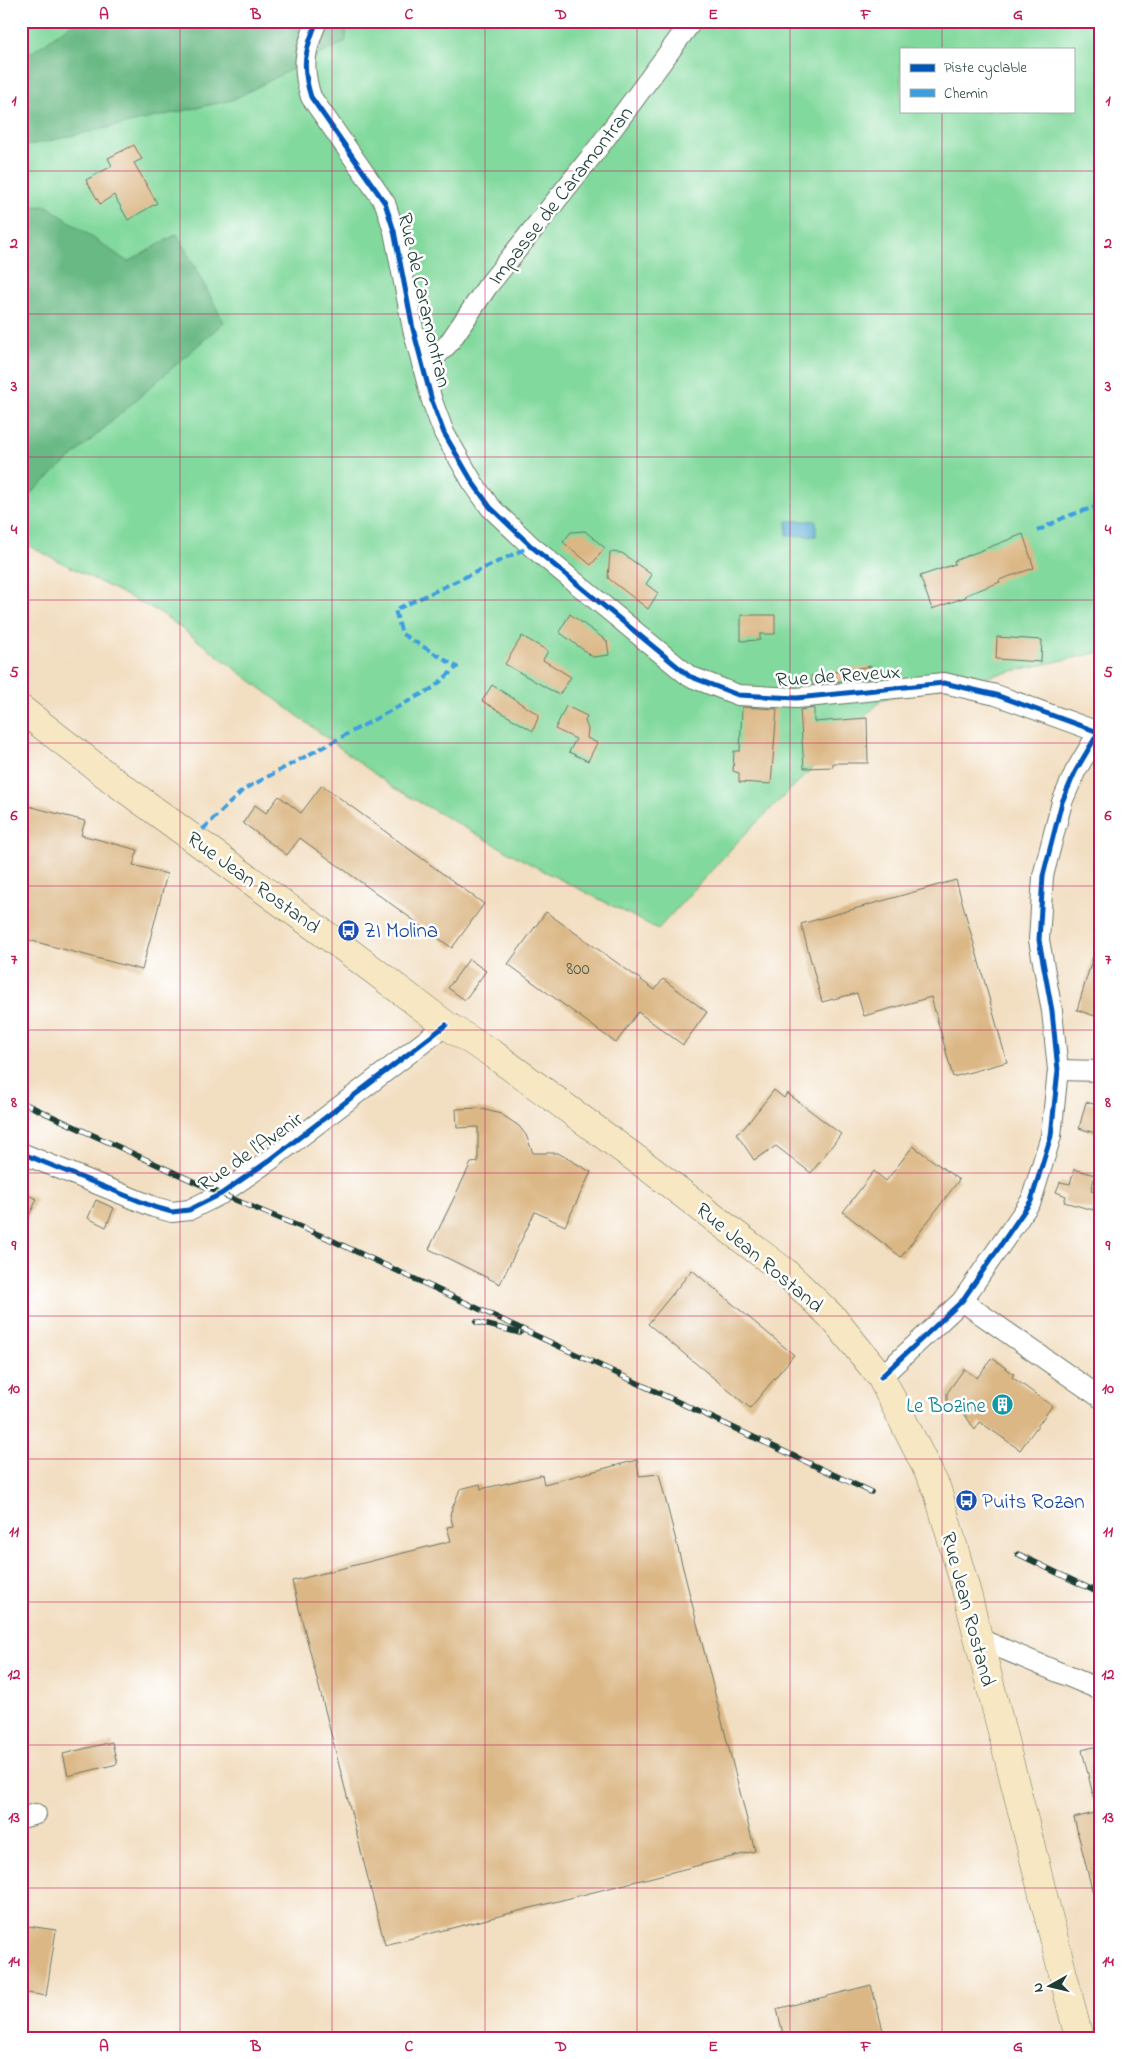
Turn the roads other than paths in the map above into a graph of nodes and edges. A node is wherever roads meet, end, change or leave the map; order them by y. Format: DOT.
graph roads {
  1 [pos="317,21"];
  2 [pos="692,21"];
  3 [pos="422,363"];
  4 [pos="490,507"];
  5 [pos="21,709"];
  6 [pos="21,726"];
  7 [pos="1099,731"];
  8 [pos="114,781"];
  9 [pos="446,1026"];
  10 [pos="1058,1070"];
  11 [pos="1101,1071"];
  12 [pos="21,1153"];
  13 [pos="962,1302"];
  14 [pos="881,1377"];
  15 [pos="1101,1398"];
  16 [pos="977,1638"];
  17 [pos="1101,1690"];
  18 [pos="1079,2038"];
  1 -- 3 [label="street, Rue de Caramontran"];
  2 -- 3 [label="street, Impasse de Caramontran"];
  3 -- 4 [label="street, Rue de Caramontran"];
  4 -- 7 [label="street, Rue de Reveux"];
  5 -- 8 [label="main road, Rue Jean Rostand"];
  6 -- 8 [label="main road, Rue Jean Rostand"];
  7 -- 10 [label="street"];
  8 -- 9 [label="main road, Rue Jean Rostand"];
  9 -- 12 [label="street, Rue de l'Avenir"];
  9 -- 14 [label="main road, Rue Jean Rostand"];
  10 -- 11 [label="street"];
  10 -- 13 [label="street"];
  13 -- 14 [label="street"];
  13 -- 15 [label="street"];
  14 -- 16 [label="main road, Rue Jean Rostand"];
  16 -- 17 [label="street"];
  16 -- 18 [label="main road, Rue Jean Rostand"];
}
